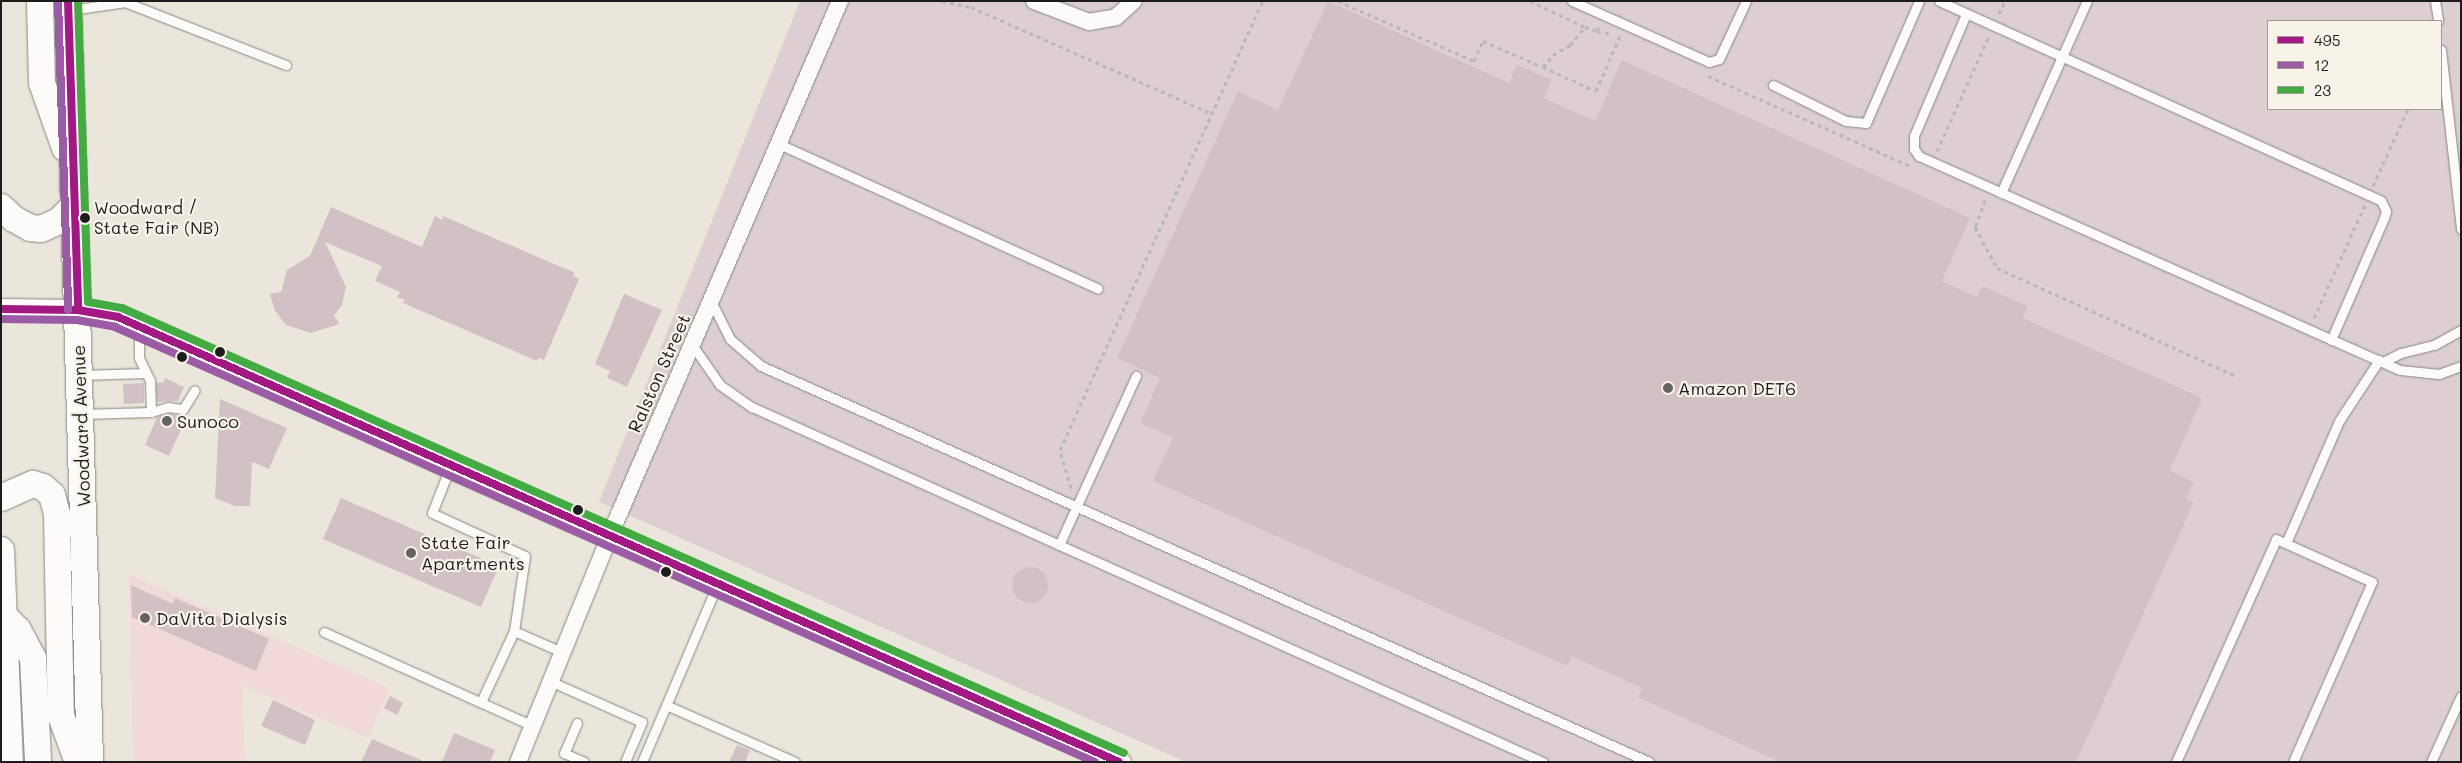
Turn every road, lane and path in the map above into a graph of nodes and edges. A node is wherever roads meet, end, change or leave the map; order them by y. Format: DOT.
graph roads {
  1 [pos="40,1"];
  2 [pos="840,1"];
  3 [pos="942,1"];
  4 [pos="1034,1"];
  5 [pos="1134,1"];
  6 [pos="1263,1"];
  7 [pos="1338,1"];
  8 [pos="1530,1"];
  9 [pos="1746,1"];
  10 [pos="1919,1"];
  11 [pos="1939,1"];
  12 [pos="2005,1"];
  13 [pos="2087,1"];
  14 [pos="2435,1"];
  15 [pos="1575,2"];
  16 [pos="68,6"];
  17 [pos="1966,14"];
  18 [pos="1604,16"];
  19 [pos="2438,20"];
  20 [pos="1994,26"];
  21 [pos="1585,27"];
  22 [pos="1597,31"];
  23 [pos="1619,36"];
  24 [pos="2063,57"];
  25 [pos="2442,59"];
  26 [pos="286,65"];
  27 [pos="1773,85"];
  28 [pos="1212,114"];
  29 [pos="779,144"];
  30 [pos="1932,162"];
  31 [pos="73,172"];
  32 [pos="2001,193"];
  33 [pos="1985,200"];
  34 [pos="74,206"];
  35 [pos="1,207"];
  36 [pos="2461,229"];
  37 [pos="1098,289"];
  38 [pos="712,302"];
  39 [pos="1,309"];
  40 [pos="78,310"];
  41 [pos="139,328"];
  42 [pos="2461,330"];
  43 [pos="2331,340"];
  44 [pos="693,346"];
  45 [pos="2382,361"];
  46 [pos="2461,366"];
  47 [pos="146,373"];
  48 [pos="80,375"];
  49 [pos="1136,376"];
  50 [pos="2236,376"];
  51 [pos="195,390"];
  52 [pos="151,412"];
  53 [pos="81,414"];
  54 [pos="450,467"];
  55 [pos="1,498"];
  56 [pos="1076,508"];
  57 [pos="610,535"];
  58 [pos="2286,543"];
  59 [pos="1059,545"];
  60 [pos="1,550"];
  61 [pos="718,584"];
  62 [pos="4,616"];
  63 [pos="514,631"];
  64 [pos="324,632"];
  65 [pos="564,653"];
  66 [pos="552,682"];
  67 [pos="2461,696"];
  68 [pos="481,702"];
  69 [pos="666,705"];
  70 [pos="577,723"];
  71 [pos="533,726"];
  72 [pos="10,762"];
  73 [pos="38,762"];
  74 [pos="78,762"];
  75 [pos="90,762"];
  76 [pos="518,762"];
  77 [pos="584,762"];
  78 [pos="625,762"];
  79 [pos="642,762"];
  80 [pos="795,762"];
  81 [pos="1120,762"];
  82 [pos="1543,762"];
  83 [pos="1649,762"];
  84 [pos="2176,762"];
  85 [pos="2293,762"];
  86 [pos="2431,762"];
  1 -- 31 [label="main road"];
  2 -- 29 [label="street, Ralston Street"];
  3 -- 28 [label="path"];
  4 -- 5 [label="street"];
  6 -- 28 [label="path"];
  7 -- 21 [label="path"];
  8 -- 21 [label="path"];
  9 -- 18 [label="lane"];
  10 -- 27 [label="lane"];
  11 -- 17 [label="lane"];
  12 -- 20 [label="path"];
  13 -- 24 [label="lane"];
  14 -- 19 [label="lane"];
  15 -- 18 [label="lane"];
  16 -- 26 [label="lane"];
  16 -- 31 [label="main road, Woodward Avenue"];
  17 -- 20 [label="lane"];
  17 -- 30 [label="lane"];
  18 -- 22 [label="path"];
  20 -- 24 [label="lane"];
  20 -- 30 [label="path"];
  21 -- 22 [label="path"];
  22 -- 23 [label="path"];
  24 -- 32 [label="lane"];
  24 -- 43 [label="lane"];
  25 -- 36 [label="lane"];
  28 -- 56 [label="path"];
  29 -- 37 [label="lane"];
  29 -- 38 [label="street, Ralston Street"];
  30 -- 32 [label="lane"];
  31 -- 34 [label="main road, Woodward Avenue"];
  32 -- 43 [label="lane"];
  33 -- 50 [label="path"];
  34 -- 35 [label="main road"];
  34 -- 40 [label="main road, Woodward Avenue"];
  38 -- 44 [label="street, Ralston Street"];
  38 -- 56 [label="lane"];
  39 -- 40 [label="street"];
  40 -- 41 [label="street"];
  40 -- 48 [label="main road, Woodward Avenue"];
  41 -- 47 [label="lane"];
  41 -- 54 [label="street"];
  42 -- 45 [label="lane"];
  43 -- 45 [label="lane"];
  44 -- 57 [label="street, Ralston Street"];
  44 -- 59 [label="lane"];
  45 -- 46 [label="lane"];
  45 -- 58 [label="lane"];
  47 -- 48 [label="lane"];
  47 -- 52 [label="lane"];
  48 -- 53 [label="main road, Woodward Avenue"];
  49 -- 56 [label="lane"];
  51 -- 52 [label="lane"];
  52 -- 53 [label="lane"];
  53 -- 75 [label="main road, Woodward Avenue"];
  54 -- 57 [label="street"];
  54 -- 63 [label="lane"];
  55 -- 74 [label="main road"];
  56 -- 59 [label="lane"];
  56 -- 83 [label="lane"];
  57 -- 61 [label="street"];
  57 -- 65 [label="street, Ralston Street"];
  58 -- 84 [label="lane"];
  58 -- 85 [label="lane"];
  59 -- 82 [label="lane"];
  60 -- 62 [label="main road"];
  61 -- 69 [label="lane"];
  61 -- 81 [label="street"];
  62 -- 72 [label="main road"];
  62 -- 73 [label="main road"];
  63 -- 65 [label="lane"];
  63 -- 68 [label="lane"];
  64 -- 68 [label="lane"];
  65 -- 66 [label="street, Ralston Street"];
  66 -- 71 [label="street, Ralston Street"];
  66 -- 78 [label="lane"];
  67 -- 86 [label="lane"];
  68 -- 71 [label="lane"];
  69 -- 79 [label="lane"];
  69 -- 80 [label="lane"];
  70 -- 77 [label="lane"];
  71 -- 76 [label="street, Ralston Street"];
}
